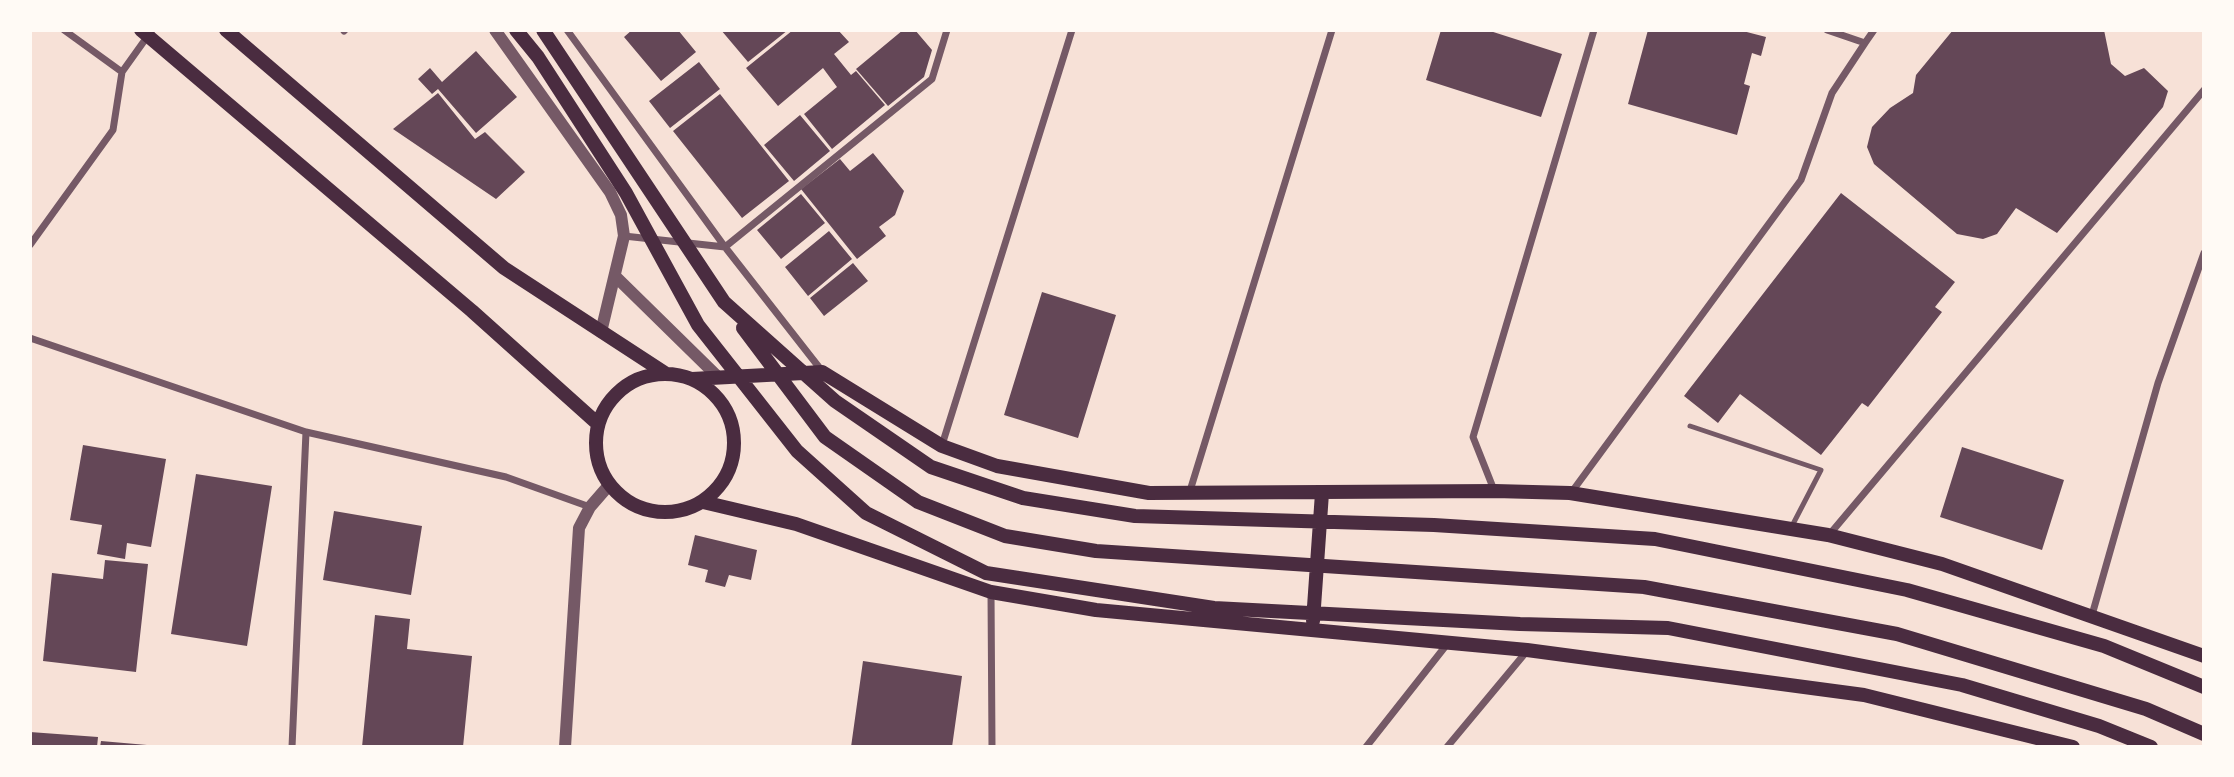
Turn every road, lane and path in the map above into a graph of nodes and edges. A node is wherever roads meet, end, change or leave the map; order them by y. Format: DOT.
graph roads {
  1 [pos="64,30"];
  2 [pos="141,30"];
  3 [pos="152,30"];
  4 [pos="226,30"];
  5 [pos="495,30"];
  6 [pos="516,30"];
  7 [pos="543,30"];
  8 [pos="567,30"];
  9 [pos="947,30"];
  10 [pos="1072,30"];
  11 [pos="1332,30"];
  12 [pos="1594,30"];
  13 [pos="1827,30"];
  14 [pos="1874,30"];
  15 [pos="1865,43"];
  16 [pos="121,72"];
  17 [pos="2204,90"];
  18 [pos="624,236"];
  19 [pos="30,245"];
  20 [pos="725,247"];
  21 [pos="2204,253"];
  22 [pos="615,276"];
  23 [pos="724,302"];
  24 [pos="601,332"];
  25 [pos="30,338"];
  26 [pos="822,372"];
  27 [pos="665,373"];
  28 [pos="719,378"];
  29 [pos="692,379"];
  30 [pos="598,424"];
  31 [pos="1690,426"];
  32 [pos="306,432"];
  33 [pos="942,446"];
  34 [pos="610,484"];
  35 [pos="1494,491"];
  36 [pos="1322,493"];
  37 [pos="1570,494"];
  38 [pos="1189,495"];
  39 [pos="703,502"];
  40 [pos="590,507"];
  41 [pos="1790,528"];
  42 [pos="1828,535"];
  43 [pos="992,592"];
  44 [pos="2092,614"];
  45 [pos="1312,630"];
  46 [pos="1448,642"];
  47 [pos="1527,650"];
  48 [pos="2204,656"];
  49 [pos="2204,687"];
  50 [pos="2204,734"];
  51 [pos="292,747"];
  52 [pos="565,747"];
  53 [pos="992,747"];
  54 [pos="1366,747"];
  55 [pos="1447,747"];
  56 [pos="2073,747"];
  57 [pos="2151,747"];
  1 -- 16 [label="street"];
  2 -- 30 [label="main road"];
  3 -- 16 [label="street"];
  4 -- 24 [label="main road"];
  5 -- 18 [label="street"];
  6 -- 57 [label="main road"];
  7 -- 23 [label="main road"];
  8 -- 20 [label="street"];
  9 -- 20 [label="street"];
  10 -- 33 [label="street"];
  11 -- 38 [label="street"];
  12 -- 35 [label="street"];
  13 -- 15 [label="street"];
  14 -- 15 [label="street"];
  15 -- 37 [label="street"];
  16 -- 19 [label="street"];
  17 -- 42 [label="street"];
  18 -- 20 [label="street"];
  18 -- 22 [label="street"];
  20 -- 26 [label="street"];
  21 -- 44 [label="street"];
  22 -- 24 [label="street"];
  22 -- 28 [label="street"];
  23 -- 49 [label="main road"];
  23 -- 50 [label="main road"];
  24 -- 27 [label="main road"];
  25 -- 32 [label="street"];
  26 -- 28 [label="main road"];
  26 -- 33 [label="main road"];
  27 -- 29 [label="main road"];
  27 -- 30 [label="main road"];
  28 -- 29 [label="main road"];
  29 -- 39 [label="main road"];
  30 -- 34 [label="main road"];
  31 -- 41 [label="lane"];
  32 -- 40 [label="street"];
  32 -- 51 [label="street"];
  33 -- 38 [label="main road"];
  34 -- 39 [label="main road"];
  34 -- 40 [label="street"];
  35 -- 36 [label="main road"];
  35 -- 37 [label="main road"];
  36 -- 38 [label="main road"];
  36 -- 45 [label="main road"];
  37 -- 41 [label="main road"];
  39 -- 43 [label="main road"];
  40 -- 52 [label="street"];
  41 -- 42 [label="main road"];
  42 -- 44 [label="main road"];
  43 -- 45 [label="main road"];
  43 -- 53 [label="street"];
  44 -- 48 [label="main road"];
  45 -- 46 [label="main road"];
  46 -- 47 [label="main road"];
  46 -- 54 [label="street"];
  47 -- 55 [label="street"];
  47 -- 56 [label="main road"];
}
